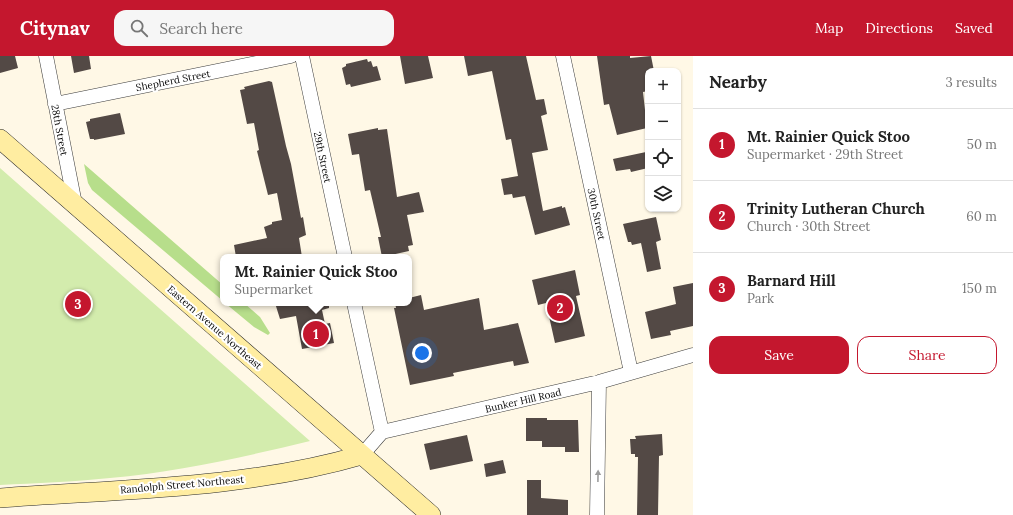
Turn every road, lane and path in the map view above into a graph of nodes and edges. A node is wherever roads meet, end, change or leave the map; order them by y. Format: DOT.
graph roads {
  1 [pos="46,56"];
  2 [pos="291,56"];
  3 [pos="302,56"];
  4 [pos="563,56"];
  5 [pos="55,104"];
  6 [pos="0,139"];
  7 [pos="75,204"];
  8 [pos="343,254"];
  9 [pos="355,306"];
  10 [pos="693,355"];
  11 [pos="631,372"];
  12 [pos="599,382"];
  13 [pos="382,432"];
  14 [pos="362,455"];
  15 [pos="0,498"];
  16 [pos="431,515"];
  17 [pos="597,515"];
  1 -- 5 [label="street, 28th Street"];
  2 -- 5 [label="street, Shepherd Street"];
  3 -- 8 [label="street, 29th Street"];
  4 -- 11 [label="street, 30th Street"];
  5 -- 7 [label="street, 28th Street"];
  6 -- 7 [label="main road, Eastern Avenue Northeast"];
  7 -- 14 [label="main road, Eastern Avenue Northeast"];
  9 -- 13 [label="street"];
  10 -- 11 [label="street, Bunker Hill Road"];
  11 -- 12 [label="street, Bunker Hill Road"];
  12 -- 13 [label="street, Bunker Hill Road"];
  17 -- 12 [label="street, one-way"];
  13 -- 14 [label="street"];
  14 -- 15 [label="main road, Randolph Street Northeast"];
  14 -- 16 [label="main road, Eastern Avenue Northeast"];
}
